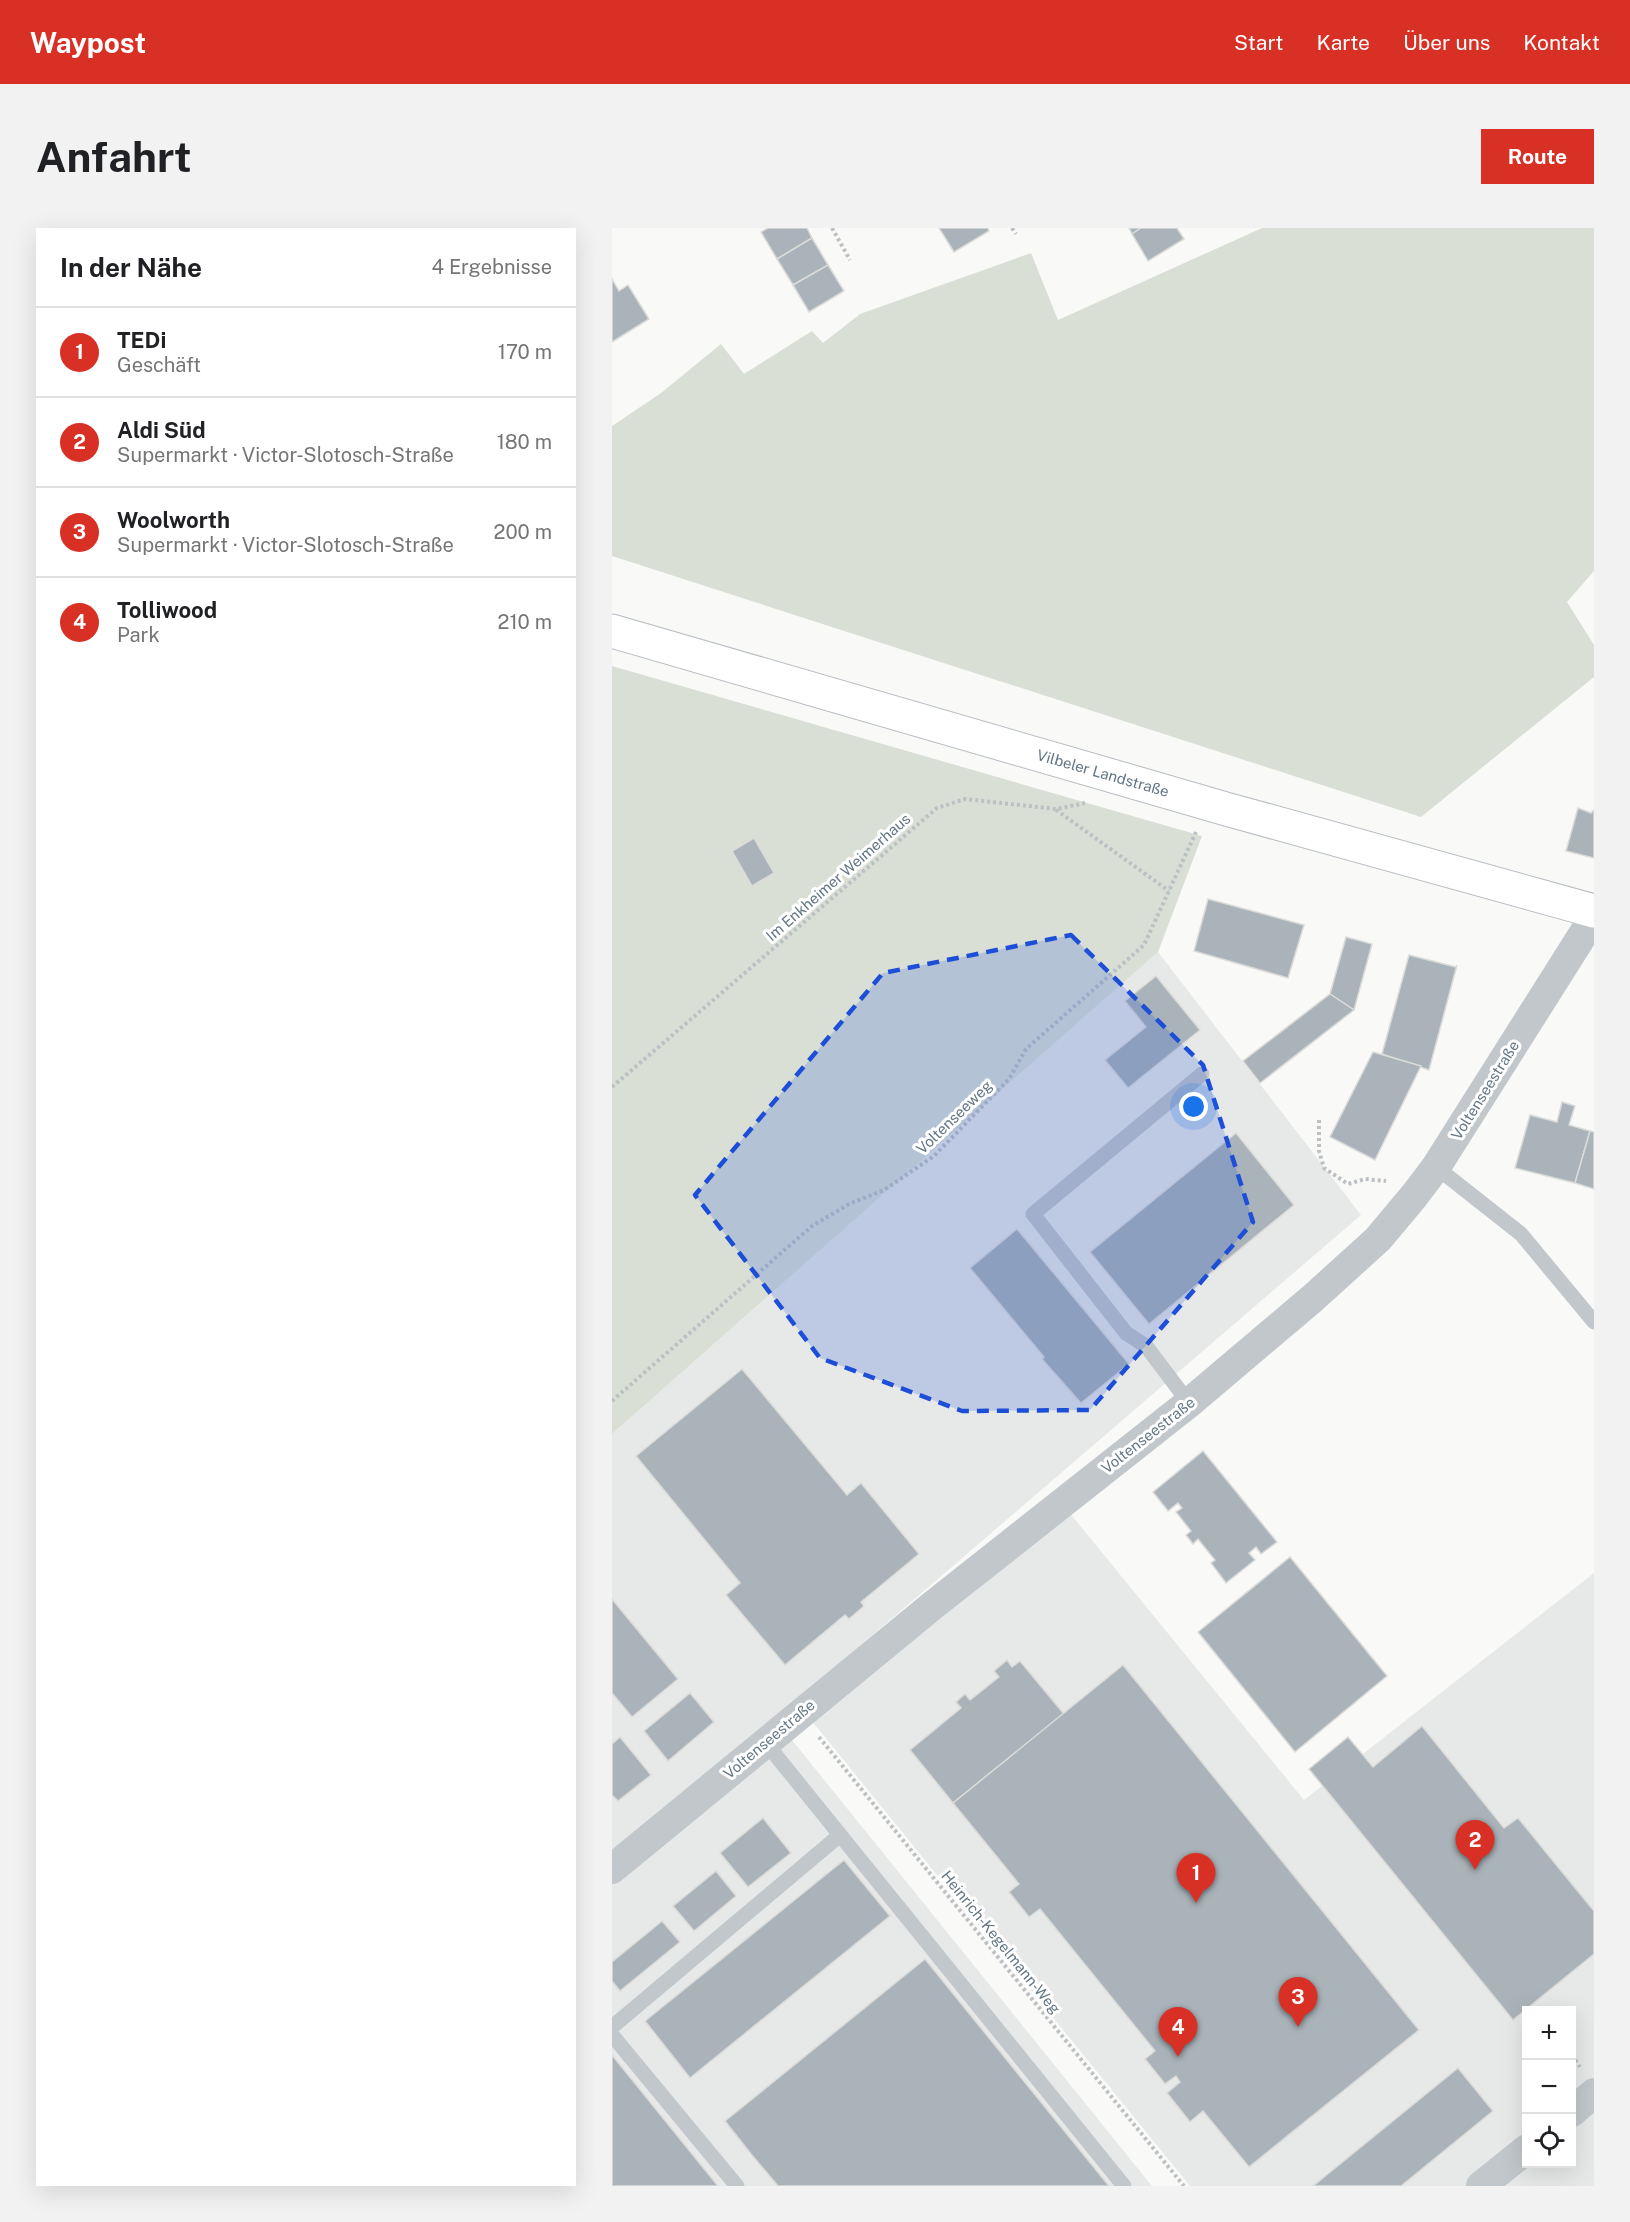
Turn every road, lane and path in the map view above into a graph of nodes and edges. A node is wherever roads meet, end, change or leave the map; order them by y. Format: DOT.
graph roads {
  1 [pos="832,228"];
  2 [pos="1012,228"];
  3 [pos="1016,234"];
  4 [pos="850,260"];
  5 [pos="612,631"];
  6 [pos="1101,772"];
  7 [pos="1209,804"];
  8 [pos="1056,809"];
  9 [pos="1169,891"];
  10 [pos="1594,911"];
  11 [pos="1594,917"];
  12 [pos="1202,1074"];
  13 [pos="612,1087"];
  14 [pos="1319,1120"];
  15 [pos="1437,1167"];
  16 [pos="1414,1196"];
  17 [pos="1594,1322"];
  18 [pos="612,1401"];
  19 [pos="1189,1403"];
  20 [pos="800,1713"];
  21 [pos="765,1742"];
  22 [pos="840,1835"];
  23 [pos="612,1869"];
  24 [pos="612,2027"];
  25 [pos="612,2035"];
  26 [pos="1594,2093"];
  27 [pos="1576,2109"];
  28 [pos="1522,2153"];
  29 [pos="737,2186"];
  30 [pos="1124,2186"];
  31 [pos="1184,2186"];
  32 [pos="1481,2186"];
  1 -- 4 [label="path"];
  2 -- 3 [label="path"];
  5 -- 6 [label="main road, Vilbeler Landstraße"];
  6 -- 7 [label="main road, Vilbeler Landstraße"];
  6 -- 8 [label="path, Im Enkheimer Weimerhaus"];
  7 -- 9 [label="path, Voltenseeweg"];
  7 -- 10 [label="main road, Vilbeler Landstraße"];
  8 -- 9 [label="path"];
  8 -- 13 [label="path, Im Enkheimer Weimerhaus"];
  9 -- 18 [label="path, Voltenseeweg"];
  11 -- 15 [label="street, Voltenseestraße"];
  12 -- 19 [label="lane"];
  14 -- 16 [label="path"];
  15 -- 16 [label="street, Voltenseestraße"];
  15 -- 17 [label="lane"];
  16 -- 19 [label="street, Voltenseestraße"];
  19 -- 20 [label="street, Voltenseestraße"];
  20 -- 21 [label="street, Voltenseestraße"];
  20 -- 31 [label="path, Heinrich-Kegelmann-Weg"];
  21 -- 22 [label="lane"];
  21 -- 23 [label="street, Voltenseestraße"];
  22 -- 24 [label="lane"];
  22 -- 30 [label="lane"];
  25 -- 29 [label="lane"];
  26 -- 27 [label="street"];
  28 -- 32 [label="street"];
}
